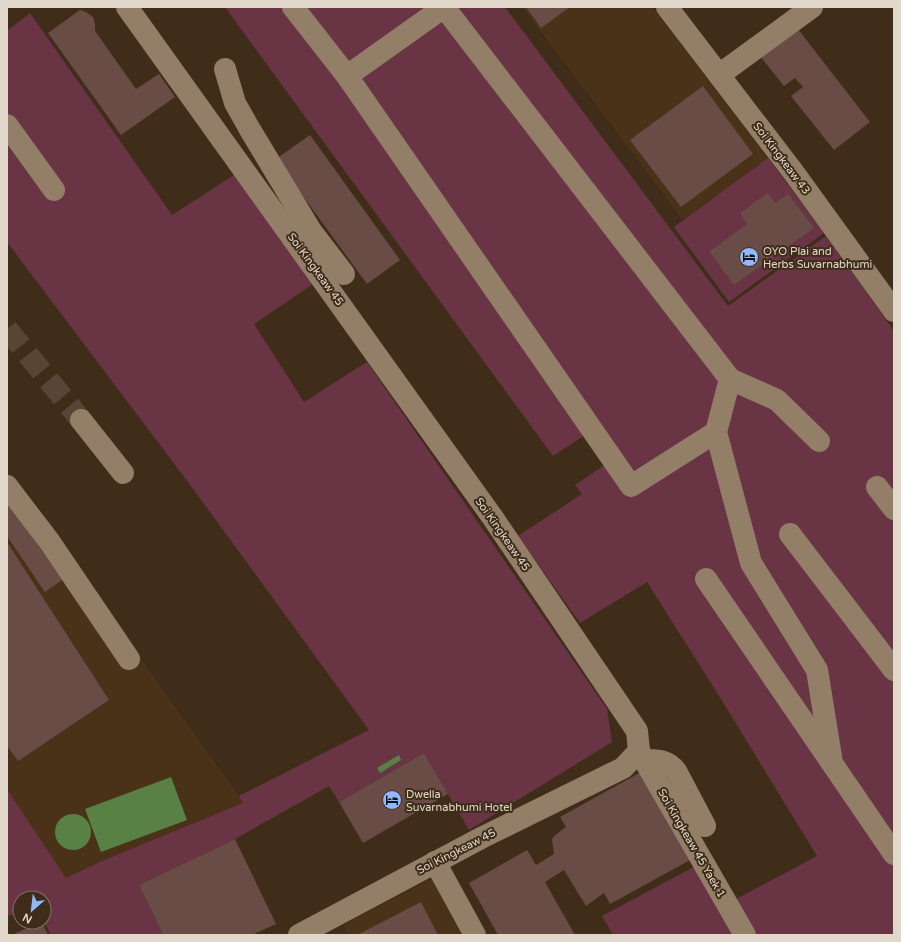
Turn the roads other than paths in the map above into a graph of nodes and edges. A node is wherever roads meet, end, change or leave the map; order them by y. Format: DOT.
graph roads {
  1 [pos="127,7"];
  2 [pos="293,7"];
  3 [pos="444,7"];
  4 [pos="668,7"];
  5 [pos="812,7"];
  6 [pos="225,69"];
  7 [pos="719,75"];
  8 [pos="347,76"];
  9 [pos="7,125"];
  10 [pos="54,190"];
  11 [pos="304,237"];
  12 [pos="344,274"];
  13 [pos="894,311"];
  14 [pos="730,380"];
  15 [pos="81,420"];
  16 [pos="716,432"];
  17 [pos="819,441"];
  18 [pos="122,473"];
  19 [pos="7,486"];
  20 [pos="877,487"];
  21 [pos="894,509"];
  22 [pos="790,534"];
  23 [pos="706,579"];
  24 [pos="129,659"];
  25 [pos="892,661"];
  26 [pos="642,756"];
  27 [pos="832,763"];
  28 [pos="705,826"];
  29 [pos="894,854"];
  30 [pos="435,862"];
  31 [pos="299,935"];
  32 [pos="475,935"];
  33 [pos="745,935"];
  1 -- 11 [label="street, Soi Kingkeaw 45"];
  2 -- 8 [label="street"];
  3 -- 8 [label="street"];
  3 -- 14 [label="street"];
  4 -- 7 [label="street, Soi Kingkeaw 43"];
  5 -- 7 [label="street"];
  6 -- 11 [label="street"];
  7 -- 13 [label="street, Soi Kingkeaw 43"];
  8 -- 16 [label="street"];
  9 -- 10 [label="street"];
  11 -- 12 [label="street"];
  11 -- 26 [label="street, Soi Kingkeaw 45"];
  14 -- 16 [label="street"];
  14 -- 17 [label="street"];
  15 -- 18 [label="street"];
  16 -- 27 [label="street"];
  19 -- 24 [label="street"];
  20 -- 21 [label="street"];
  22 -- 25 [label="street"];
  23 -- 27 [label="street"];
  26 -- 28 [label="street"];
  26 -- 30 [label="street, Soi Kingkeaw 45"];
  26 -- 33 [label="street, Soi Kingkeaw 45 Yaek 1"];
  27 -- 29 [label="street"];
  30 -- 31 [label="street, Soi Kingkeaw 45"];
  30 -- 32 [label="street"];
}
